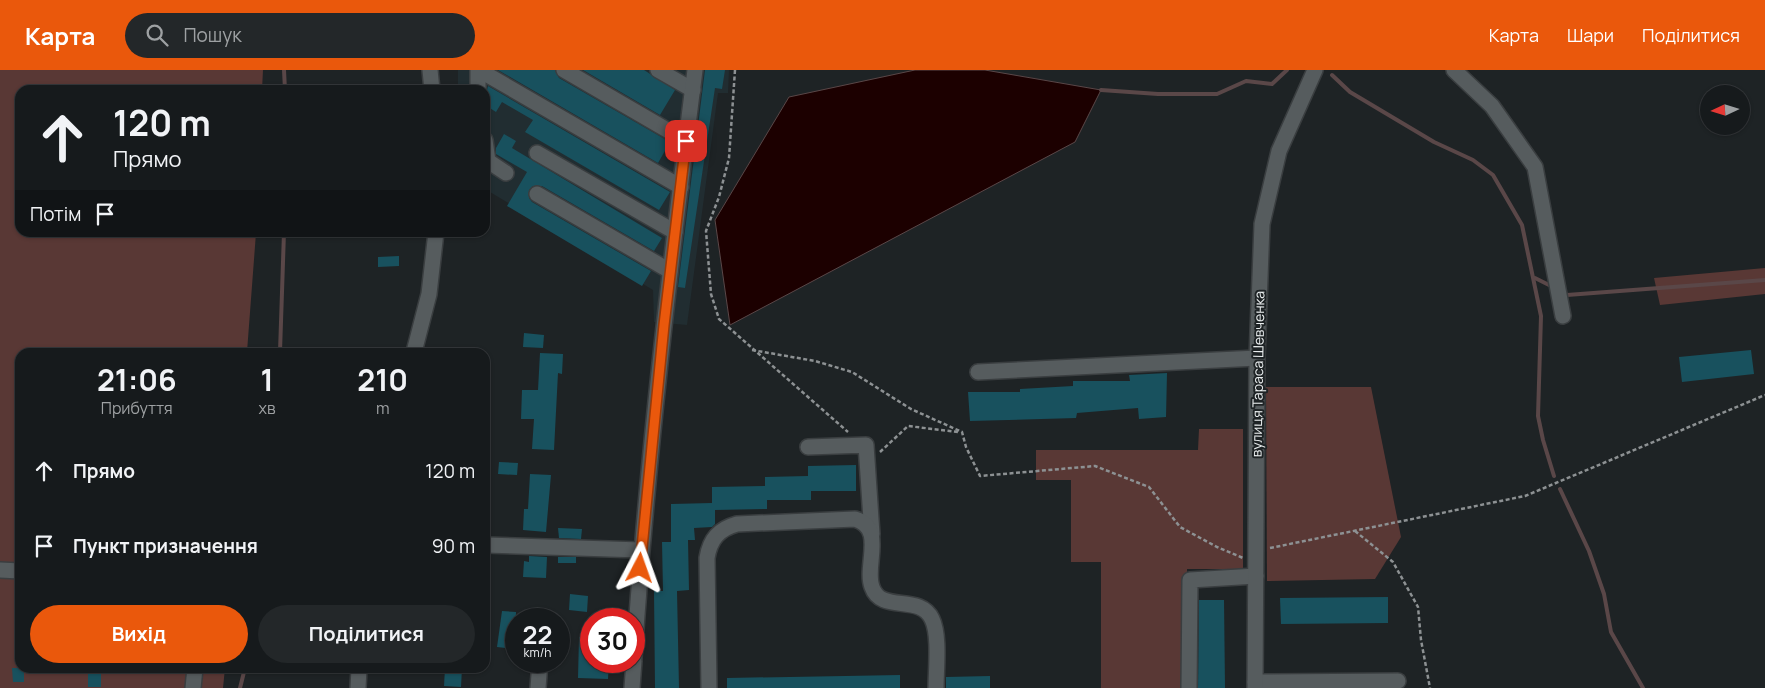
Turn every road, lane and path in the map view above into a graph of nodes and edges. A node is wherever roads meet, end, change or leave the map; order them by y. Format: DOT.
graph roads {
  1 [pos="430,70"];
  2 [pos="479,70"];
  3 [pos="564,70"];
  4 [pos="658,70"];
  5 [pos="695,70"];
  6 [pos="735,70"];
  7 [pos="1315,70"];
  8 [pos="1454,70"];
  9 [pos="432,85"];
  10 [pos="478,85"];
  11 [pos="692,90"];
  12 [pos="686,141"];
  13 [pos="537,153"];
  14 [pos="490,162"];
  15 [pos="506,173"];
  16 [pos="681,187"];
  17 [pos="537,194"];
  18 [pos="675,232"];
  19 [pos="435,237"];
  20 [pos="670,271"];
  21 [pos="1563,316"];
  22 [pos="415,348"];
  23 [pos="752,350"];
  24 [pos="1257,358"];
  25 [pos="978,372"];
  26 [pos="1765,395"];
  27 [pos="962,432"];
  28 [pos="866,445"];
  29 [pos="808,447"];
  30 [pos="1355,531"];
  31 [pos="872,535"];
  32 [pos="490,544"];
  33 [pos="641,550"];
  34 [pos="1256,564"];
  35 [pos="0,570"];
  36 [pos="15,572"];
  37 [pos="637,608"];
  38 [pos="194,673"];
  39 [pos="359,673"];
  40 [pos="539,673"];
  41 [pos="633,673"];
  42 [pos="1398,681"];
  43 [pos="1255,685"];
  44 [pos="193,688"];
  45 [pos="358,688"];
  46 [pos="538,688"];
  47 [pos="632,688"];
  48 [pos="708,688"];
  49 [pos="936,688"];
  50 [pos="1189,688"];
  51 [pos="1430,688"];
  1 -- 9 [label="street"];
  2 -- 10 [label="street"];
  2 -- 16 [label="street"];
  3 -- 12 [label="street"];
  4 -- 11 [label="street"];
  5 -- 11 [label="street"];
  6 -- 23 [label="path"];
  7 -- 24 [label="street, вулиця Тараса Шевченка"];
  8 -- 21 [label="street"];
  11 -- 12 [label="street"];
  12 -- 16 [label="street"];
  13 -- 18 [label="street"];
  14 -- 15 [label="street"];
  16 -- 18 [label="street"];
  17 -- 20 [label="street"];
  18 -- 20 [label="street"];
  19 -- 22 [label="street"];
  20 -- 33 [label="street"];
  23 -- 27 [label="path"];
  23 -- 28 [label="path"];
  24 -- 25 [label="street"];
  24 -- 34 [label="street, вулиця Тараса Шевченка"];
  26 -- 30 [label="path"];
  27 -- 28 [label="path"];
  27 -- 34 [label="path"];
  28 -- 29 [label="street"];
  28 -- 31 [label="street"];
  30 -- 34 [label="path"];
  30 -- 51 [label="path"];
  31 -- 48 [label="street"];
  31 -- 49 [label="street"];
  32 -- 33 [label="street"];
  33 -- 37 [label="street"];
  34 -- 43 [label="street, вулиця Тараса Шевченка"];
  34 -- 50 [label="street"];
  35 -- 36 [label="street"];
  38 -- 44 [label="street"];
  39 -- 45 [label="street"];
  40 -- 46 [label="street"];
  41 -- 47 [label="street"];
  42 -- 43 [label="street"];
}
